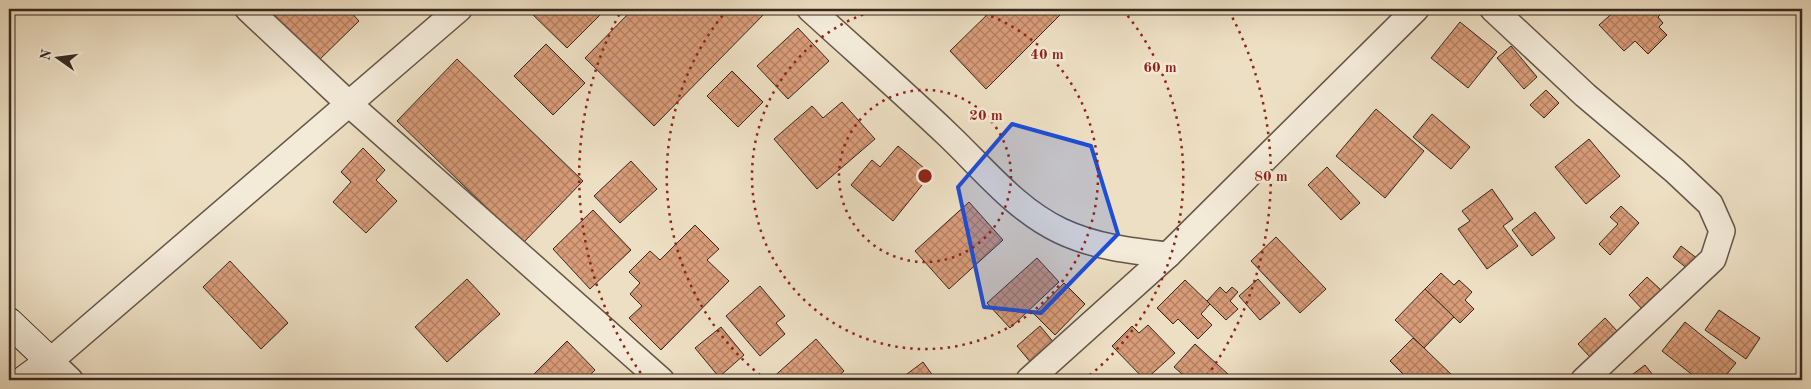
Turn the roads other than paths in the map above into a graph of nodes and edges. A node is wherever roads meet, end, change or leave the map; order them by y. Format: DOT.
graph roads {
  1 [pos="248,9"];
  2 [pos="458,9"];
  3 [pos="810,9"];
  4 [pos="1416,9"];
  5 [pos="1493,9"];
  6 [pos="348,103"];
  7 [pos="1168,255"];
  8 [pos="9,322"];
  9 [pos="50,361"];
  10 [pos="24,380"];
  11 [pos="70,380"];
  12 [pos="661,380"];
  13 [pos="1029,380"];
  14 [pos="1584,380"];
  1 -- 6 [label="street"];
  2 -- 6 [label="street"];
  3 -- 7 [label="street"];
  4 -- 7 [label="street"];
  5 -- 14 [label="street"];
  6 -- 9 [label="street"];
  6 -- 12 [label="street"];
  7 -- 13 [label="street"];
  8 -- 9 [label="street"];
  9 -- 10 [label="street"];
  9 -- 11 [label="street"];
}
